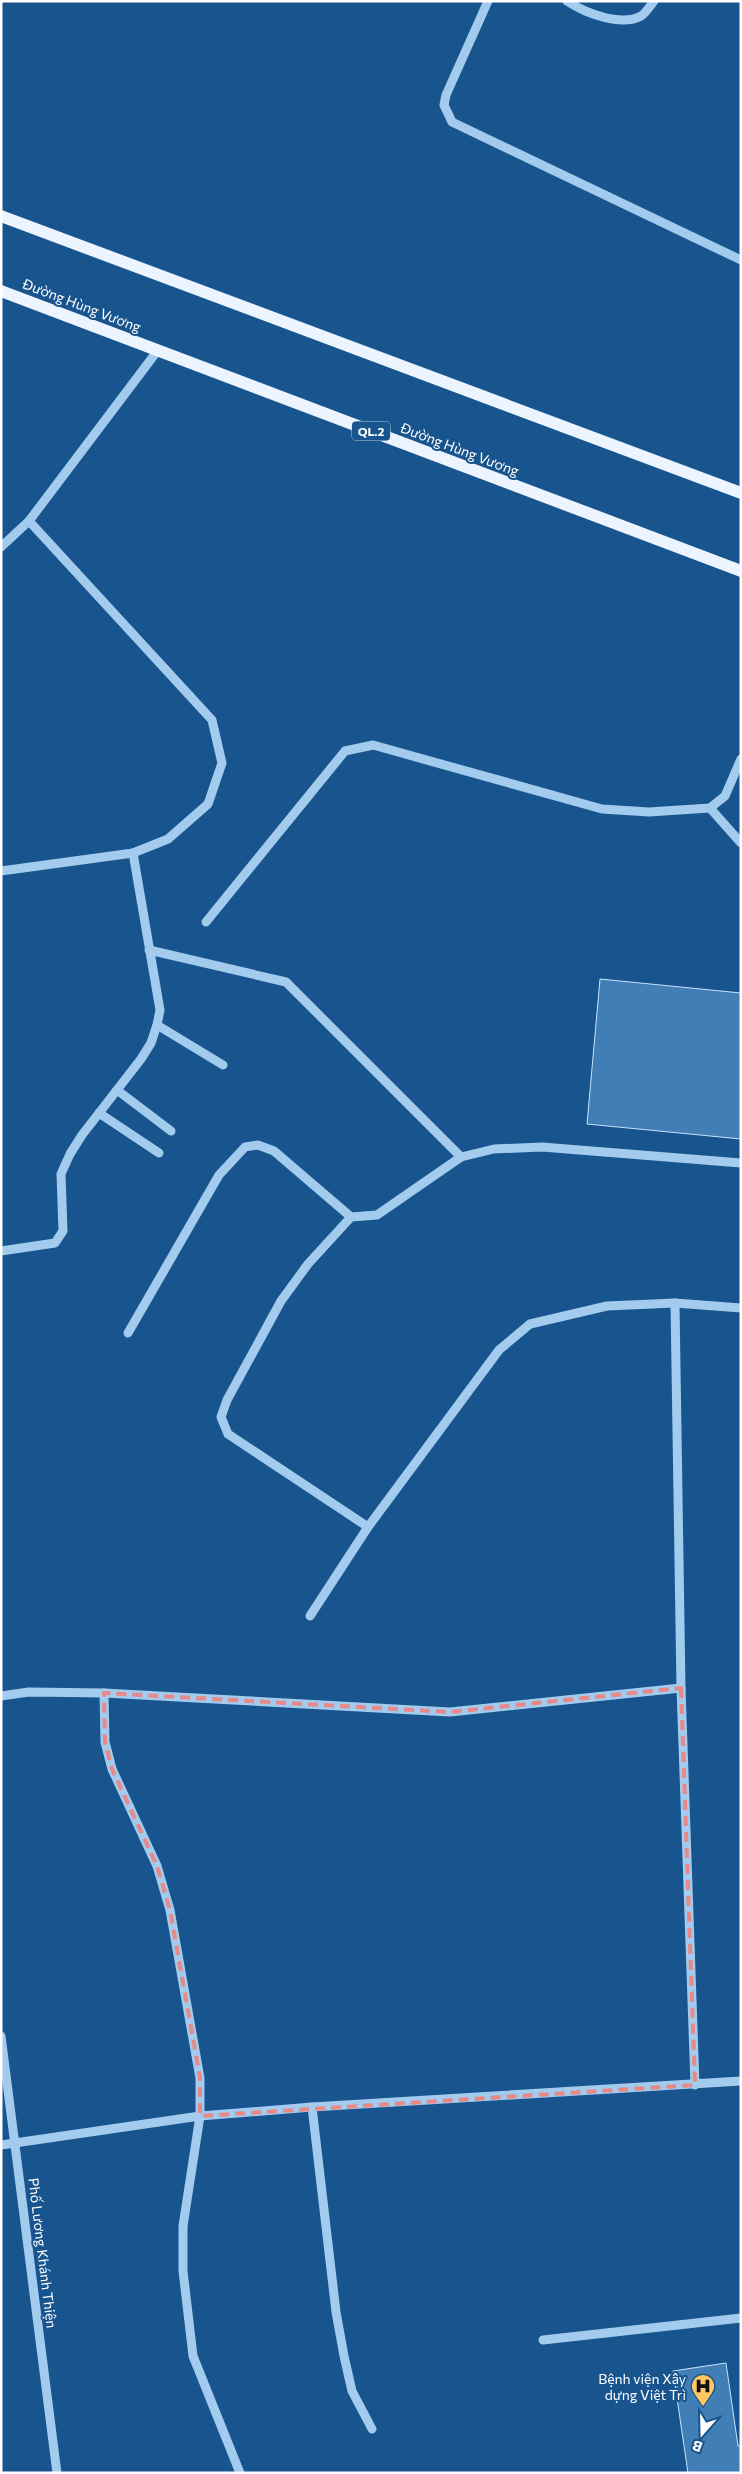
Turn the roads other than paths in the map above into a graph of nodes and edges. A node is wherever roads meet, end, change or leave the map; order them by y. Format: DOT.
graph roads {
  1 [pos="488,1"];
  2 [pos="567,1"];
  3 [pos="654,1"];
  4 [pos="1,216"];
  5 [pos="741,260"];
  6 [pos="1,291"];
  7 [pos="158,350"];
  8 [pos="741,493"];
  9 [pos="29,521"];
  10 [pos="1,547"];
  11 [pos="741,571"];
  12 [pos="741,759"];
  13 [pos="710,808"];
  14 [pos="741,843"];
  15 [pos="134,853"];
  16 [pos="1,871"];
  17 [pos="206,922"];
  18 [pos="149,950"];
  19 [pos="157,1025"];
  20 [pos="223,1065"];
  21 [pos="117,1090"];
  22 [pos="99,1113"];
  23 [pos="171,1130"];
  24 [pos="159,1153"];
  25 [pos="461,1157"];
  26 [pos="741,1163"];
  27 [pos="351,1217"];
  28 [pos="1,1251"];
  29 [pos="675,1303"];
  30 [pos="741,1308"];
  31 [pos="128,1334"];
  32 [pos="368,1526"];
  33 [pos="310,1616"];
  34 [pos="681,1688"];
  35 [pos="104,1693"];
  36 [pos="1,1696"];
  37 [pos="1,2036"];
  38 [pos="741,2081"];
  39 [pos="695,2085"];
  40 [pos="312,2107"];
  41 [pos="200,2116"];
  42 [pos="15,2144"];
  43 [pos="1,2146"];
  44 [pos="741,2318"];
  45 [pos="543,2340"];
  46 [pos="372,2429"];
  47 [pos="57,2473"];
  48 [pos="240,2473"];
  1 -- 5 [label="street"];
  2 -- 3 [label="street"];
  4 -- 8 [label="main road"];
  6 -- 7 [label="main road, Đường Hùng Vương / QL.2"];
  7 -- 9 [label="street"];
  7 -- 11 [label="main road, Đường Hùng Vương / QL.2"];
  9 -- 10 [label="street"];
  9 -- 15 [label="street"];
  12 -- 13 [label="street"];
  13 -- 14 [label="street"];
  13 -- 17 [label="street"];
  15 -- 16 [label="street"];
  15 -- 18 [label="street"];
  18 -- 19 [label="street"];
  18 -- 25 [label="street"];
  19 -- 20 [label="street"];
  19 -- 21 [label="street"];
  21 -- 22 [label="street"];
  21 -- 23 [label="street"];
  22 -- 24 [label="street"];
  22 -- 28 [label="street"];
  25 -- 26 [label="street"];
  25 -- 27 [label="street"];
  27 -- 31 [label="street"];
  27 -- 32 [label="street"];
  29 -- 30 [label="street"];
  29 -- 32 [label="street"];
  29 -- 34 [label="street"];
  32 -- 33 [label="street"];
  34 -- 35 [label="street"];
  34 -- 39 [label="street"];
  35 -- 36 [label="street"];
  35 -- 41 [label="street"];
  37 -- 42 [label="street, Phố Lương Khánh Thiện"];
  38 -- 39 [label="street"];
  39 -- 40 [label="street"];
  40 -- 41 [label="street"];
  40 -- 46 [label="street"];
  41 -- 42 [label="street"];
  41 -- 48 [label="street"];
  42 -- 43 [label="street"];
  42 -- 47 [label="street, Phố Lương Khánh Thiện"];
  44 -- 45 [label="street"];
}
